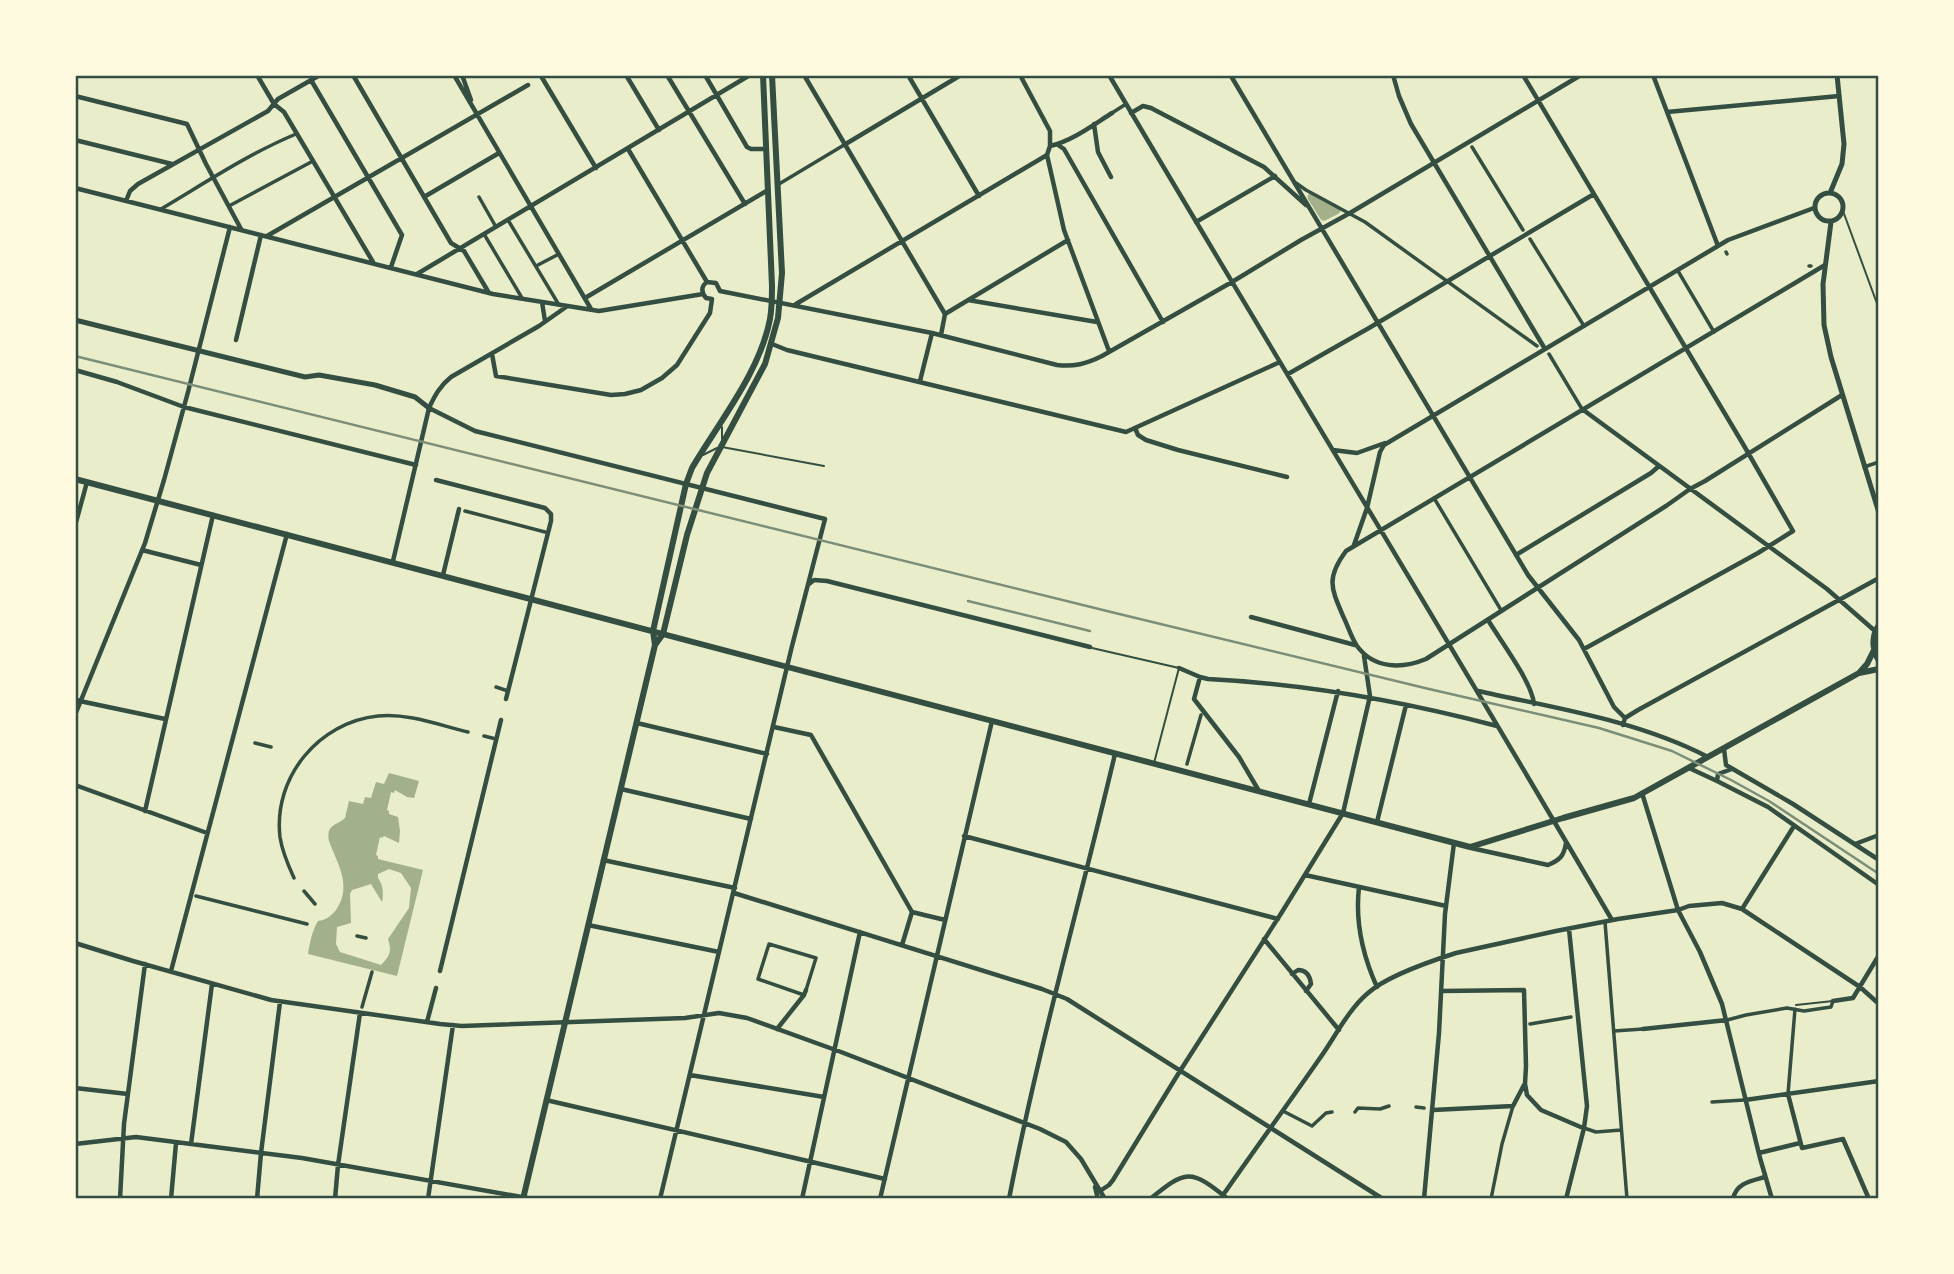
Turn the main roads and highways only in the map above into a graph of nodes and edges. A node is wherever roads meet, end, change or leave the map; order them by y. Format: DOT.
graph roads {
  1 [pos="763,75"];
  2 [pos="772,75"];
  3 [pos="75,479"];
  4 [pos="1877,628"];
  5 [pos="653,631"];
  6 [pos="663,634"];
  7 [pos="655,645"];
  8 [pos="1874,650"];
  9 [pos="1879,661"];
  10 [pos="1879,669"];
  11 [pos="1859,673"];
  12 [pos="523,1198"];
  1 -- 5 [label="main road"];
  2 -- 6 [label="main road"];
  3 -- 5 [label="main road"];
  4 -- 8 [label="main road"];
  5 -- 6 [label="main road"];
  5 -- 7 [label="main road"];
  6 -- 7 [label="main road"];
  6 -- 11 [label="main road"];
  7 -- 12 [label="main road"];
  8 -- 9 [label="main road"];
  8 -- 11 [label="main road"];
  10 -- 11 [label="main road"];
}
